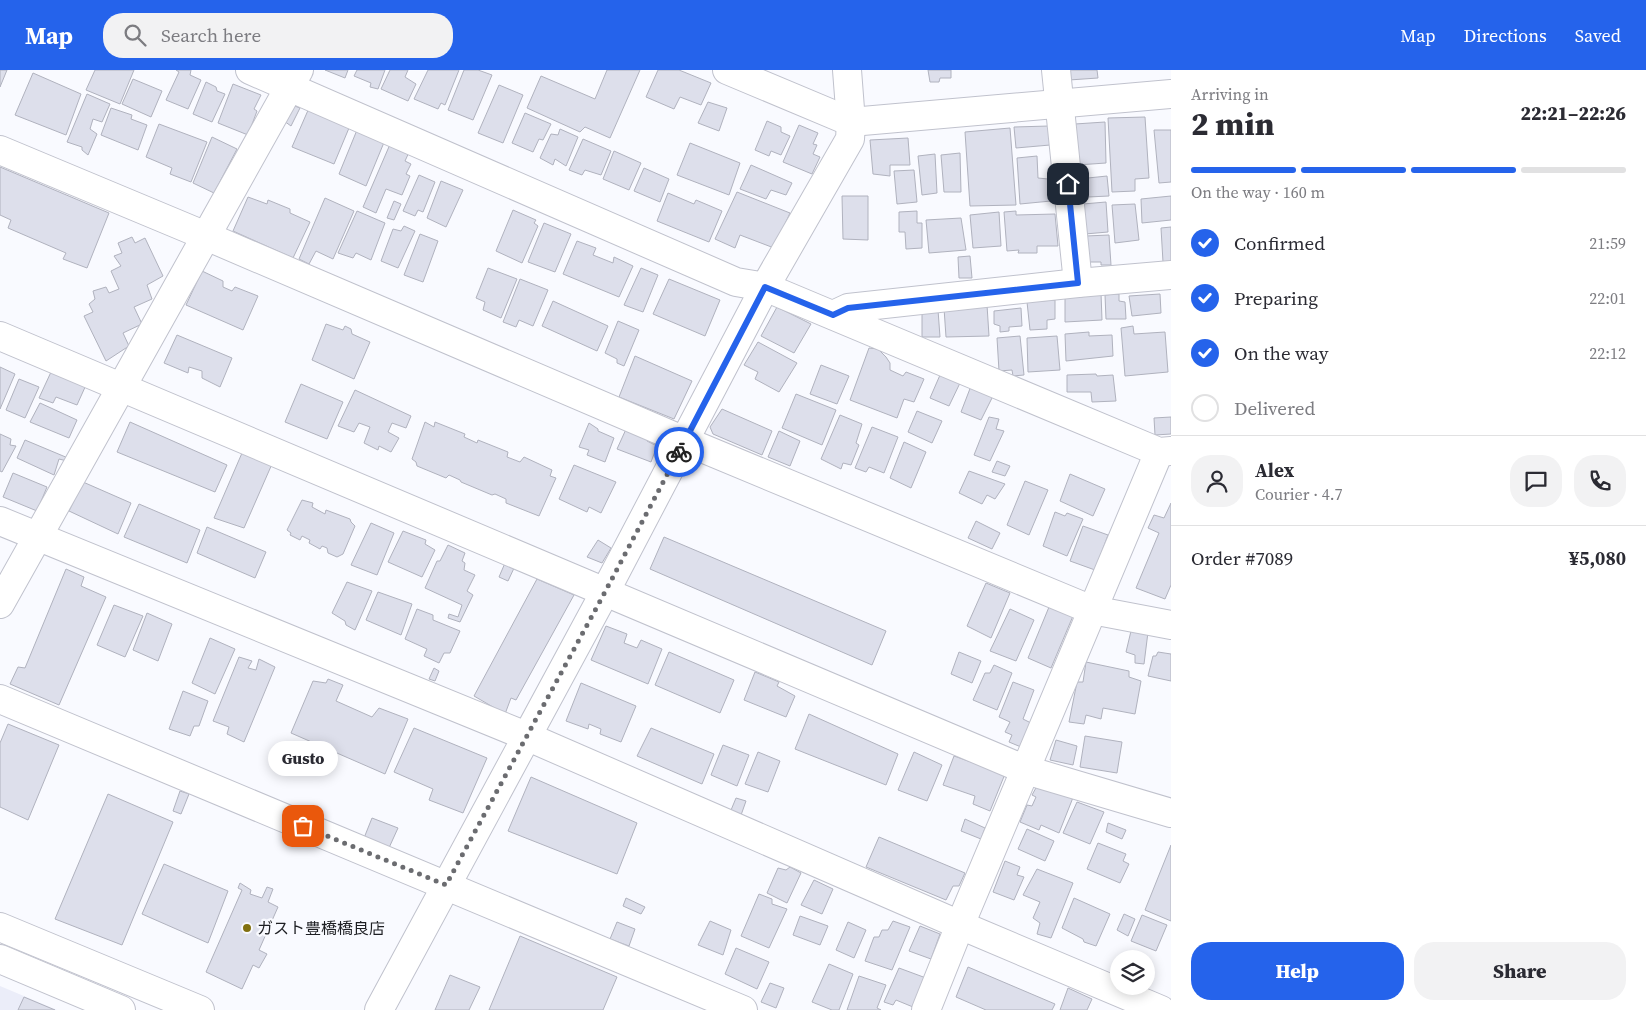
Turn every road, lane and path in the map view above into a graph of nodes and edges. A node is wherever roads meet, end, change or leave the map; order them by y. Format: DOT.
graph roads {
  1 [pos="250,70"];
  2 [pos="727,70"];
  3 [pos="847,70"];
  4 [pos="1056,70"];
  5 [pos="295,79"];
  6 [pos="1171,94"];
  7 [pos="1060,104"];
  8 [pos="851,122"];
  9 [pos="0,150"];
  10 [pos="206,236"];
  11 [pos="1171,275"];
  12 [pos="1078,283"];
  13 [pos="765,287"];
  14 [pos="833,315"];
  15 [pos="0,336"];
  16 [pos="121,388"];
  17 [pos="684,441"];
  18 [pos="1165,452"];
  19 [pos="0,521"];
  20 [pos="38,537"];
  21 [pos="605,592"];
  22 [pos="0,604"];
  23 [pos="1092,610"];
  24 [pos="1171,624"];
  25 [pos="0,699"];
  26 [pos="526,736"];
  27 [pos="1026,770"];
  28 [pos="1171,814"];
  29 [pos="446,885"];
  30 [pos="960,925"];
  31 [pos="0,927"];
  32 [pos="0,959"];
  33 [pos="121,1010"];
  34 [pos="200,1010"];
  35 [pos="378,1010"];
  36 [pos="742,1010"];
  37 [pos="926,1010"];
  38 [pos="1161,1010"];
  1 -- 5 [label="street"];
  2 -- 8 [label="street"];
  3 -- 8 [label="street"];
  4 -- 7 [label="street"];
  5 -- 10 [label="street"];
  5 -- 13 [label="street"];
  6 -- 7 [label="street"];
  7 -- 8 [label="street"];
  7 -- 12 [label="street"];
  8 -- 13 [label="street"];
  9 -- 10 [label="street"];
  10 -- 16 [label="street"];
  10 -- 17 [label="street"];
  11 -- 12 [label="street"];
  12 -- 14 [label="street"];
  13 -- 14 [label="street"];
  13 -- 17 [label="street"];
  14 -- 18 [label="street"];
  15 -- 16 [label="street"];
  16 -- 20 [label="street"];
  16 -- 21 [label="street"];
  17 -- 21 [label="street"];
  17 -- 23 [label="street"];
  18 -- 23 [label="street"];
  19 -- 20 [label="street"];
  20 -- 22 [label="street"];
  20 -- 26 [label="street"];
  21 -- 26 [label="street"];
  21 -- 27 [label="street"];
  23 -- 24 [label="street"];
  23 -- 27 [label="street"];
  25 -- 29 [label="street"];
  26 -- 29 [label="street"];
  26 -- 30 [label="street"];
  27 -- 28 [label="street"];
  27 -- 30 [label="street"];
  29 -- 35 [label="street"];
  29 -- 36 [label="street"];
  30 -- 37 [label="street"];
  30 -- 38 [label="street"];
  31 -- 34 [label="street"];
  32 -- 33 [label="street"];
}
